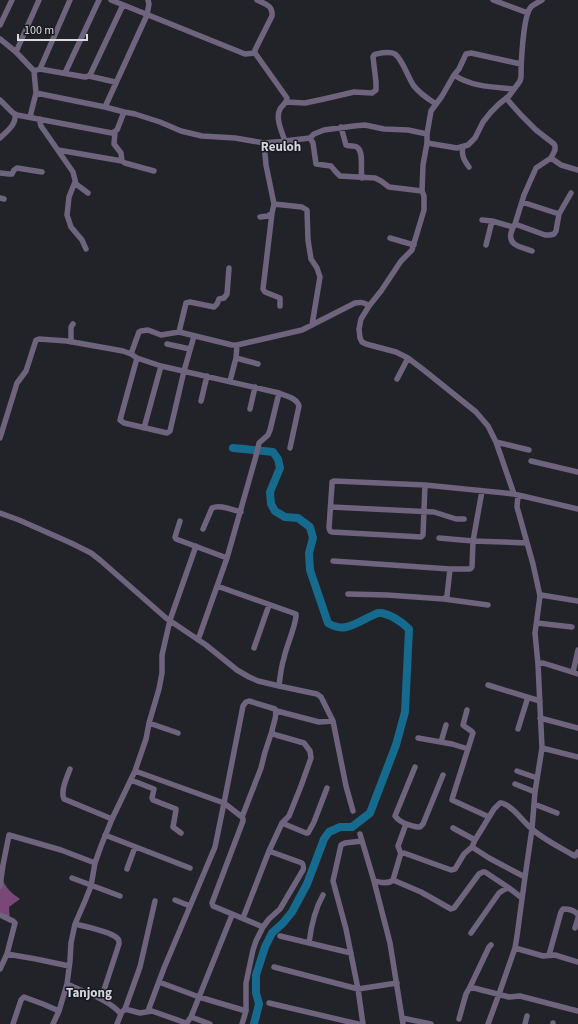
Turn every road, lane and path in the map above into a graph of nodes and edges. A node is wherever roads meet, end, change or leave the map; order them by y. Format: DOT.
graph roads {
  1 [pos="12,0"];
  2 [pos="39,0"];
  3 [pos="70,0"];
  4 [pos="99,0"];
  5 [pos="110,0"];
  6 [pos="148,0"];
  7 [pos="257,0"];
  8 [pos="494,0"];
  9 [pos="542,0"];
  10 [pos="123,6"];
  11 [pos="528,13"];
  12 [pos="147,15"];
  13 [pos="0,25"];
  14 [pos="0,39"];
  15 [pos="16,52"];
  16 [pos="256,53"];
  17 [pos="521,64"];
  18 [pos="37,70"];
  19 [pos="65,73"];
  20 [pos="454,75"];
  21 [pos="89,76"];
  22 [pos="115,82"];
  23 [pos="514,89"];
  24 [pos="36,93"];
  25 [pos="506,98"];
  26 [pos="0,100"];
  27 [pos="287,102"];
  28 [pos="436,104"];
  29 [pos="105,107"];
  30 [pos="124,112"];
  31 [pos="16,114"];
  32 [pos="27,116"];
  33 [pos="40,119"];
  34 [pos="342,127"];
  35 [pos="115,132"];
  36 [pos="427,134"];
  37 [pos="0,138"];
  38 [pos="310,138"];
  39 [pos="285,141"];
  40 [pos="264,143"];
  41 [pos="427,143"];
  42 [pos="463,147"];
  43 [pos="58,150"];
  44 [pos="550,158"];
  45 [pos="122,161"];
  46 [pos="469,167"];
  47 [pos="578,170"];
  48 [pos="42,172"];
  49 [pos="154,172"];
  50 [pos="0,173"];
  51 [pos="362,178"];
  52 [pos="76,182"];
  53 [pos="422,192"];
  54 [pos="88,193"];
  55 [pos="571,193"];
  56 [pos="522,202"];
  57 [pos="274,204"];
  58 [pos="272,213"];
  59 [pos="559,214"];
  60 [pos="260,216"];
  61 [pos="482,220"];
  62 [pos="492,221"];
  63 [pos="514,225"];
  64 [pos="390,238"];
  65 [pos="414,245"];
  66 [pos="486,245"];
  67 [pos="86,249"];
  68 [pos="532,251"];
  69 [pos="229,268"];
  70 [pos="280,306"];
  71 [pos="369,306"];
  72 [pos="73,324"];
  73 [pos="312,325"];
  74 [pos="180,332"];
  75 [pos="194,336"];
  76 [pos="66,342"];
  77 [pos="167,344"];
  78 [pos="237,345"];
  79 [pos="190,349"];
  80 [pos="131,354"];
  81 [pos="137,358"];
  82 [pos="236,358"];
  83 [pos="408,358"];
  84 [pos="258,364"];
  85 [pos="161,366"];
  86 [pos="184,371"];
  87 [pos="207,376"];
  88 [pos="397,379"];
  89 [pos="230,381"];
  90 [pos="255,387"];
  91 [pos="279,393"];
  92 [pos="200,401"];
  93 [pos="250,409"];
  94 [pos="144,428"];
  95 [pos="0,438"];
  96 [pos="496,442"];
  97 [pos="290,448"];
  98 [pos="529,450"];
  99 [pos="531,461"];
  100 [pos="578,472"];
  101 [pos="425,485"];
  102 [pos="482,491"];
  103 [pos="516,495"];
  104 [pos="330,507"];
  105 [pos="578,509"];
  106 [pos="240,512"];
  107 [pos="424,512"];
  108 [pos="0,513"];
  109 [pos="464,519"];
  110 [pos="180,521"];
  111 [pos="203,529"];
  112 [pos="439,538"];
  113 [pos="473,541"];
  114 [pos="527,543"];
  115 [pos="196,546"];
  116 [pos="227,558"];
  117 [pos="333,561"];
  118 [pos="450,569"];
  119 [pos="217,586"];
  120 [pos="348,594"];
  121 [pos="540,596"];
  122 [pos="444,599"];
  123 [pos="578,601"];
  124 [pos="269,605"];
  125 [pos="488,605"];
  126 [pos="170,620"];
  127 [pos="536,623"];
  128 [pos="572,627"];
  129 [pos="198,640"];
  130 [pos="254,648"];
  131 [pos="578,650"];
  132 [pos="538,664"];
  133 [pos="575,673"];
  134 [pos="488,685"];
  135 [pos="279,686"];
  136 [pos="528,697"];
  137 [pos="540,701"];
  138 [pos="467,710"];
  139 [pos="277,711"];
  140 [pos="540,718"];
  141 [pos="334,721"];
  142 [pos="149,723"];
  143 [pos="446,724"];
  144 [pos="518,728"];
  145 [pos="578,728"];
  146 [pos="272,731"];
  147 [pos="178,733"];
  148 [pos="418,738"];
  149 [pos="441,742"];
  150 [pos="542,748"];
  151 [pos="468,749"];
  152 [pos="578,757"];
  153 [pos="415,767"];
  154 [pos="70,769"];
  155 [pos="517,770"];
  156 [pos="135,771"];
  157 [pos="443,775"];
  158 [pos="537,778"];
  159 [pos="131,780"];
  160 [pos="515,784"];
  161 [pos="327,788"];
  162 [pos="535,792"];
  163 [pos="224,803"];
  164 [pos="534,804"];
  165 [pos="354,811"];
  166 [pos="557,813"];
  167 [pos="242,817"];
  168 [pos="489,818"];
  169 [pos="112,819"];
  170 [pos="282,823"];
  171 [pos="406,824"];
  172 [pos="453,828"];
  173 [pos="532,829"];
  174 [pos="181,833"];
  175 [pos="360,834"];
  176 [pos="105,835"];
  177 [pos="475,840"];
  178 [pos="362,841"];
  179 [pos="135,847"];
  180 [pos="472,847"];
  181 [pos="269,851"];
  182 [pos="578,852"];
  183 [pos="402,854"];
  184 [pos="95,862"];
  185 [pos="190,868"];
  186 [pos="127,869"];
  187 [pos="525,877"];
  188 [pos="72,878"];
  189 [pos="392,880"];
  190 [pos="374,881"];
  191 [pos="0,886"];
  192 [pos="90,886"];
  193 [pos="508,888"];
  194 [pos="323,895"];
  195 [pos="120,896"];
  196 [pos="522,898"];
  197 [pos="175,900"];
  198 [pos="155,901"];
  199 [pos="190,906"];
  200 [pos="0,915"];
  201 [pos="232,915"];
  202 [pos="578,915"];
  203 [pos="243,918"];
  204 [pos="578,918"];
  205 [pos="75,924"];
  206 [pos="263,927"];
  207 [pos="575,928"];
  208 [pos="471,932"];
  209 [pos="280,936"];
  210 [pos="310,943"];
  211 [pos="491,945"];
  212 [pos="514,948"];
  213 [pos="350,953"];
  214 [pos="7,954"];
  215 [pos="549,955"];
  216 [pos="578,962"];
  217 [pos="69,966"];
  218 [pos="274,967"];
  219 [pos="0,969"];
  220 [pos="159,982"];
  221 [pos="397,983"];
  222 [pos="67,984"];
  223 [pos="470,987"];
  224 [pos="358,989"];
  225 [pos="499,994"];
  226 [pos="199,997"];
  227 [pos="101,1000"];
  228 [pos="269,1003"];
  229 [pos="125,1009"];
  230 [pos="59,1011"];
  231 [pos="246,1011"];
  232 [pos="578,1011"];
  233 [pos="148,1012"];
  234 [pos="121,1014"];
  235 [pos="527,1016"];
  236 [pos="191,1017"];
  237 [pos="459,1019"];
  238 [pos="403,1021"];
  239 [pos="13,1024"];
  240 [pos="53,1024"];
  241 [pos="117,1024"];
  242 [pos="186,1024"];
  243 [pos="210,1024"];
  244 [pos="242,1024"];
  245 [pos="358,1024"];
  246 [pos="363,1024"];
  247 [pos="431,1024"];
  248 [pos="488,1024"];
  249 [pos="526,1024"];
  1 -- 13 [label="street"];
  2 -- 15 [label="street"];
  3 -- 18 [label="street"];
  4 -- 19 [label="street"];
  5 -- 10 [label="street"];
  6 -- 12 [label="street"];
  7 -- 16 [label="street"];
  8 -- 11 [label="street"];
  9 -- 11 [label="street"];
  10 -- 12 [label="street"];
  10 -- 21 [label="street"];
  11 -- 17 [label="street"];
  12 -- 16 [label="street"];
  12 -- 22 [label="street"];
  14 -- 15 [label="street"];
  15 -- 18 [label="street"];
  16 -- 27 [label="street"];
  17 -- 20 [label="street"];
  17 -- 23 [label="street"];
  18 -- 19 [label="street"];
  18 -- 24 [label="street"];
  19 -- 21 [label="street"];
  20 -- 23 [label="street"];
  20 -- 28 [label="street"];
  21 -- 22 [label="street"];
  22 -- 29 [label="street"];
  23 -- 25 [label="street"];
  24 -- 29 [label="street"];
  24 -- 32 [label="street"];
  25 -- 42 [label="street"];
  25 -- 44 [label="street"];
  26 -- 31 [label="street"];
  27 -- 28 [label="street"];
  27 -- 39 [label="street"];
  28 -- 36 [label="street"];
  29 -- 30 [label="street"];
  30 -- 35 [label="street"];
  30 -- 40 [label="street"];
  31 -- 32 [label="street"];
  31 -- 37 [label="street"];
  32 -- 33 [label="street"];
  33 -- 35 [label="street"];
  33 -- 43 [label="street"];
  34 -- 36 [label="street"];
  34 -- 38 [label="street"];
  34 -- 51 [label="street"];
  35 -- 45 [label="street"];
  36 -- 41 [label="street"];
  38 -- 39 [label="street"];
  38 -- 51 [label="street"];
  39 -- 40 [label="street"];
  40 -- 57 [label="street"];
  41 -- 42 [label="street"];
  41 -- 53 [label="street"];
  42 -- 46 [label="street"];
  43 -- 45 [label="street"];
  43 -- 52 [label="street"];
  44 -- 47 [label="street"];
  44 -- 56 [label="street"];
  45 -- 49 [label="street"];
  48 -- 50 [label="street"];
  51 -- 53 [label="street"];
  52 -- 54 [label="street"];
  52 -- 67 [label="street"];
  53 -- 65 [label="street"];
  55 -- 59 [label="street"];
  56 -- 59 [label="street"];
  56 -- 63 [label="street"];
  57 -- 58 [label="street"];
  57 -- 73 [label="street"];
  58 -- 60 [label="street"];
  58 -- 70 [label="street"];
  59 -- 63 [label="street"];
  61 -- 62 [label="street"];
  62 -- 63 [label="street"];
  62 -- 66 [label="street"];
  63 -- 68 [label="street"];
  64 -- 65 [label="street"];
  65 -- 71 [label="street"];
  69 -- 74 [label="street"];
  71 -- 73 [label="street"];
  71 -- 83 [label="street"];
  72 -- 76 [label="street"];
  73 -- 78 [label="street"];
  74 -- 75 [label="street"];
  74 -- 80 [label="street"];
  75 -- 78 [label="street"];
  75 -- 79 [label="street"];
  76 -- 80 [label="street"];
  76 -- 95 [label="street"];
  77 -- 79 [label="street"];
  78 -- 82 [label="street"];
  79 -- 86 [label="street"];
  80 -- 81 [label="street"];
  81 -- 85 [label="street"];
  81 -- 94 [label="street"];
  82 -- 84 [label="street"];
  82 -- 89 [label="street"];
  83 -- 88 [label="street"];
  83 -- 96 [label="street"];
  85 -- 86 [label="street"];
  85 -- 94 [label="street"];
  86 -- 87 [label="street"];
  86 -- 94 [label="street"];
  87 -- 89 [label="street"];
  87 -- 92 [label="street"];
  89 -- 90 [label="street"];
  90 -- 91 [label="street"];
  90 -- 93 [label="street"];
  91 -- 97 [label="street"];
  91 -- 106 [label="street"];
  96 -- 98 [label="street"];
  96 -- 103 [label="street"];
  99 -- 100 [label="street"];
  101 -- 102 [label="street"];
  101 -- 104 [label="street"];
  101 -- 107 [label="street"];
  102 -- 103 [label="street"];
  102 -- 113 [label="street"];
  103 -- 105 [label="street"];
  103 -- 114 [label="street"];
  104 -- 107 [label="street"];
  104 -- 107 [label="street"];
  106 -- 111 [label="street"];
  106 -- 116 [label="street"];
  107 -- 109 [label="street"];
  108 -- 126 [label="street"];
  110 -- 115 [label="street"];
  112 -- 113 [label="street"];
  113 -- 114 [label="street"];
  113 -- 118 [label="street"];
  114 -- 121 [label="street"];
  115 -- 116 [label="street"];
  115 -- 126 [label="street"];
  116 -- 119 [label="street"];
  117 -- 118 [label="street"];
  118 -- 122 [label="street"];
  119 -- 124 [label="street"];
  119 -- 129 [label="street"];
  120 -- 122 [label="street"];
  121 -- 123 [label="street"];
  121 -- 127 [label="street"];
  122 -- 125 [label="street"];
  124 -- 130 [label="street"];
  124 -- 135 [label="street"];
  126 -- 129 [label="street"];
  126 -- 142 [label="street"];
  127 -- 128 [label="street"];
  127 -- 132 [label="street"];
  129 -- 135 [label="street"];
  131 -- 133 [label="street"];
  132 -- 133 [label="street"];
  132 -- 137 [label="street"];
  134 -- 136 [label="street"];
  135 -- 141 [label="street"];
  136 -- 137 [label="street"];
  136 -- 144 [label="street"];
  137 -- 140 [label="street"];
  138 -- 151 [label="street"];
  139 -- 141 [label="street"];
  139 -- 146 [label="street"];
  139 -- 163 [label="street"];
  140 -- 145 [label="street"];
  140 -- 150 [label="street"];
  141 -- 165 [label="street"];
  142 -- 147 [label="street"];
  142 -- 156 [label="street"];
  143 -- 149 [label="street"];
  146 -- 167 [label="street"];
  146 -- 170 [label="street"];
  148 -- 149 [label="street"];
  149 -- 151 [label="street"];
  150 -- 152 [label="street"];
  150 -- 158 [label="street"];
  151 -- 168 [label="street"];
  153 -- 171 [label="street"];
  154 -- 169 [label="street"];
  155 -- 158 [label="street"];
  156 -- 159 [label="street"];
  156 -- 163 [label="street"];
  157 -- 171 [label="street"];
  158 -- 162 [label="street"];
  159 -- 169 [label="street"];
  159 -- 174 [label="street"];
  160 -- 162 [label="street"];
  161 -- 170 [label="street"];
  162 -- 164 [label="street"];
  163 -- 167 [label="street"];
  163 -- 199 [label="street"];
  164 -- 166 [label="street"];
  164 -- 173 [label="street"];
  167 -- 201 [label="street"];
  168 -- 173 [label="street"];
  168 -- 177 [label="street"];
  169 -- 176 [label="street"];
  170 -- 181 [label="street"];
  171 -- 183 [label="street"];
  172 -- 177 [label="street"];
  173 -- 182 [label="street"];
  173 -- 187 [label="street"];
  175 -- 178 [label="street"];
  176 -- 179 [label="street"];
  176 -- 184 [label="street"];
  177 -- 180 [label="street"];
  178 -- 190 [label="street"];
  178 -- 213 [label="street"];
  179 -- 185 [label="street"];
  179 -- 186 [label="street"];
  180 -- 183 [label="street"];
  180 -- 187 [label="street"];
  181 -- 203 [label="street"];
  181 -- 206 [label="street"];
  183 -- 189 [label="street"];
  184 -- 191 [label="street"];
  184 -- 192 [label="street"];
  187 -- 196 [label="street"];
  188 -- 192 [label="street"];
  189 -- 190 [label="street"];
  189 -- 193 [label="street"];
  190 -- 221 [label="street"];
  192 -- 195 [label="street"];
  192 -- 205 [label="street"];
  193 -- 196 [label="street"];
  193 -- 208 [label="street"];
  194 -- 210 [label="street"];
  196 -- 212 [label="street"];
  197 -- 199 [label="street"];
  198 -- 229 [label="street"];
  199 -- 220 [label="street"];
  200 -- 214 [label="street"];
  201 -- 203 [label="street"];
  201 -- 226 [label="street"];
  202 -- 215 [label="street"];
  203 -- 206 [label="street"];
  204 -- 207 [label="street"];
  205 -- 217 [label="street"];
  205 -- 227 [label="street"];
  206 -- 231 [label="street"];
  209 -- 210 [label="street"];
  210 -- 213 [label="street"];
  211 -- 223 [label="street"];
  212 -- 215 [label="street"];
  212 -- 225 [label="street"];
  213 -- 224 [label="street"];
  214 -- 217 [label="street"];
  214 -- 219 [label="street"];
  215 -- 216 [label="street"];
  217 -- 222 [label="street"];
  218 -- 224 [label="street"];
  220 -- 226 [label="street"];
  220 -- 233 [label="street"];
  221 -- 224 [label="street"];
  221 -- 238 [label="street"];
  222 -- 227 [label="street"];
  222 -- 230 [label="street"];
  223 -- 225 [label="street"];
  223 -- 237 [label="street"];
  224 -- 246 [label="street"];
  225 -- 232 [label="street"];
  225 -- 248 [label="street"];
  226 -- 231 [label="street"];
  226 -- 236 [label="street"];
  227 -- 234 [label="street"];
  228 -- 245 [label="street"];
  229 -- 233 [label="street"];
  229 -- 234 [label="street"];
  230 -- 239 [label="street"];
  230 -- 240 [label="street"];
  231 -- 244 [label="street"];
  233 -- 242 [label="street"];
  234 -- 241 [label="street"];
  235 -- 249 [label="street"];
  236 -- 242 [label="street"];
  236 -- 243 [label="street"];
  238 -- 247 [label="street"];
}
